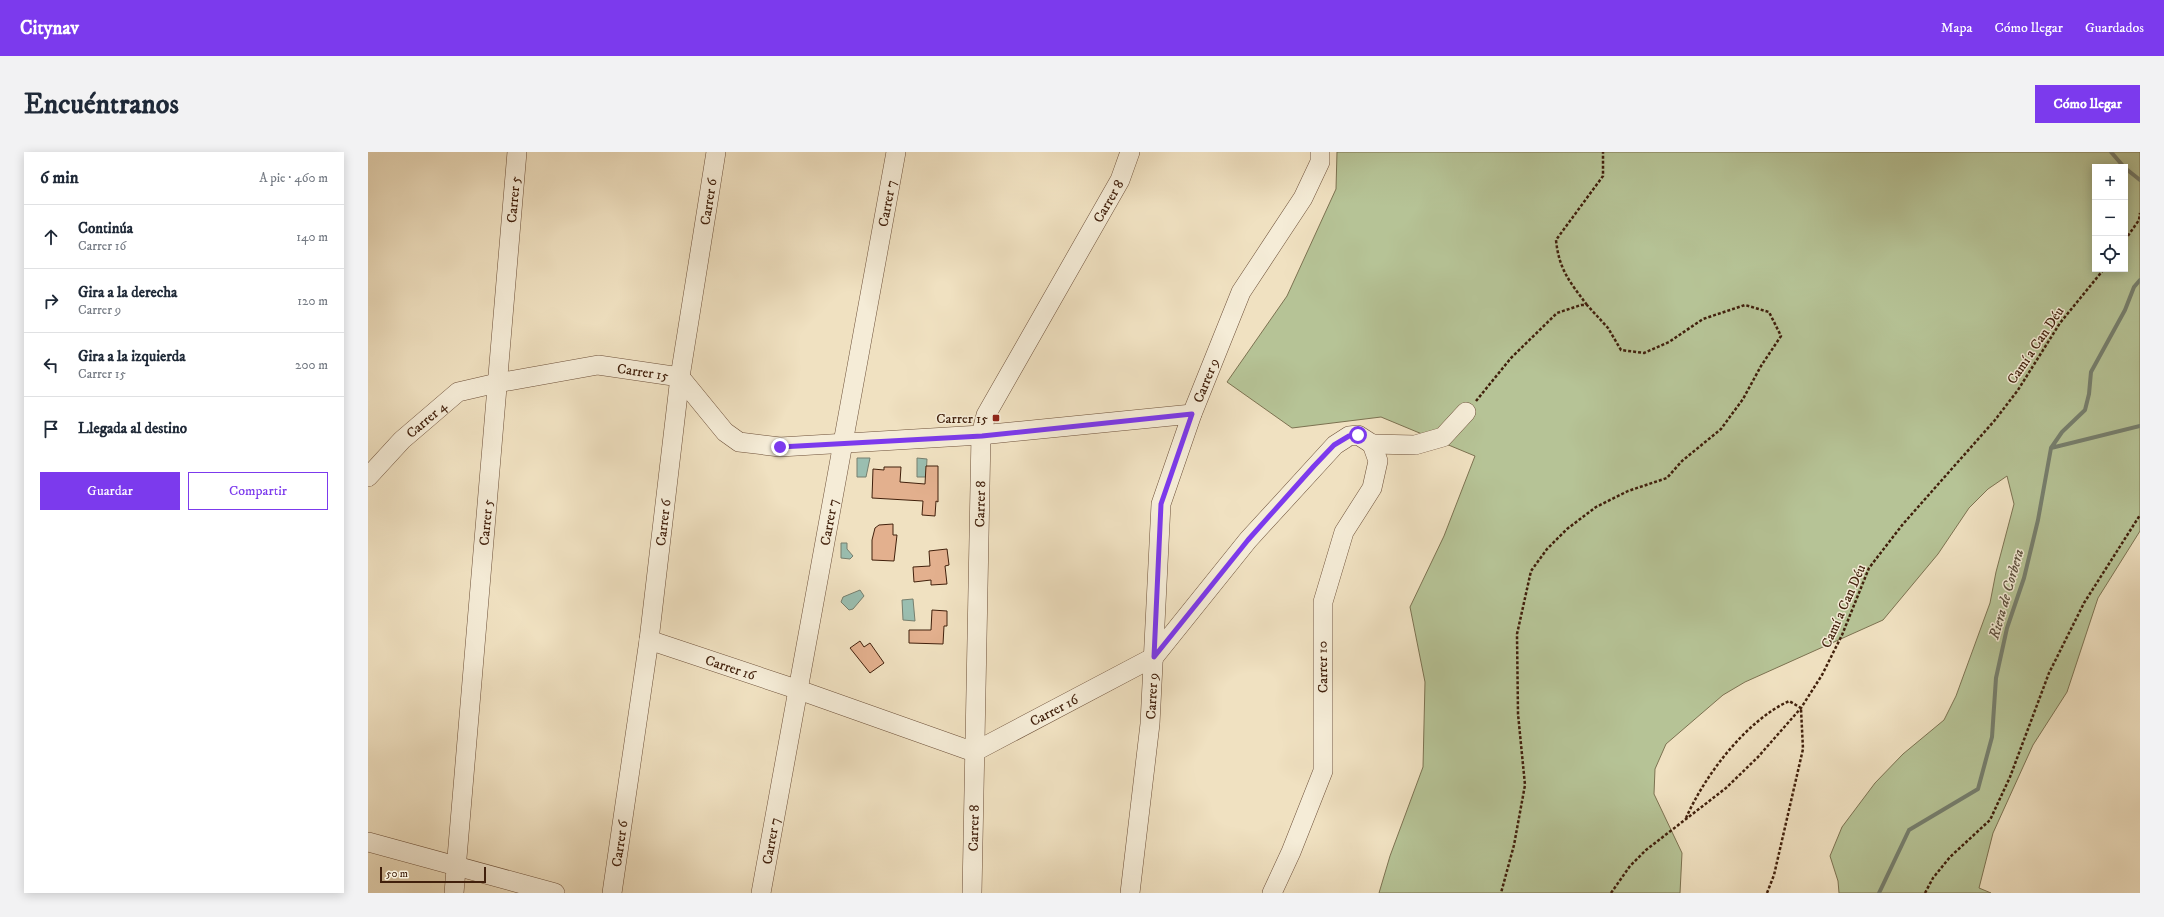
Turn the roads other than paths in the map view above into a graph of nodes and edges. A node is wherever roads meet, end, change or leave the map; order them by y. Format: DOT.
graph roads {
  1 [pos="517,152"];
  2 [pos="716,152"];
  3 [pos="896,152"];
  4 [pos="1130,152"];
  5 [pos="1320,152"];
  6 [pos="680,377"];
  7 [pos="497,382"];
  8 [pos="1466,412"];
  9 [pos="1192,414"];
  10 [pos="982,436"];
  11 [pos="843,444"];
  12 [pos="1372,444"];
  13 [pos="368,477"];
  14 [pos="649,640"];
  15 [pos="1154,657"];
  16 [pos="799,690"];
  17 [pos="974,752"];
  18 [pos="368,842"];
  19 [pos="456,867"];
  20 [pos="454,893"];
  21 [pos="555,893"];
  22 [pos="612,893"];
  23 [pos="761,893"];
  24 [pos="972,893"];
  25 [pos="1130,893"];
  26 [pos="1272,893"];
  1 -- 7 [label="street, Carrer 5"];
  2 -- 6 [label="street, Carrer 6"];
  3 -- 11 [label="street, Carrer 7"];
  4 -- 10 [label="street, Carrer 8"];
  5 -- 9 [label="street, Carrer 9"];
  6 -- 7 [label="street, Carrer 15"];
  6 -- 11 [label="street, Carrer 15"];
  6 -- 14 [label="street, Carrer 6"];
  7 -- 13 [label="street, Carrer 4"];
  7 -- 19 [label="street, Carrer 5"];
  8 -- 12 [label="street"];
  9 -- 10 [label="street, Carrer 15"];
  9 -- 15 [label="street, Carrer 9"];
  10 -- 11 [label="street, Carrer 15"];
  10 -- 17 [label="street, Carrer 8"];
  11 -- 16 [label="street, Carrer 7"];
  12 -- 15 [label="street, Carrer 16"];
  12 -- 26 [label="street, Carrer 10"];
  14 -- 16 [label="street, Carrer 16"];
  14 -- 22 [label="street, Carrer 6"];
  15 -- 17 [label="street, Carrer 16"];
  15 -- 25 [label="street, Carrer 9"];
  16 -- 17 [label="street, Carrer 16"];
  16 -- 23 [label="street, Carrer 7"];
  17 -- 24 [label="street, Carrer 8"];
  18 -- 19 [label="street"];
  19 -- 20 [label="street, Carrer 5"];
  19 -- 21 [label="street"];
}
